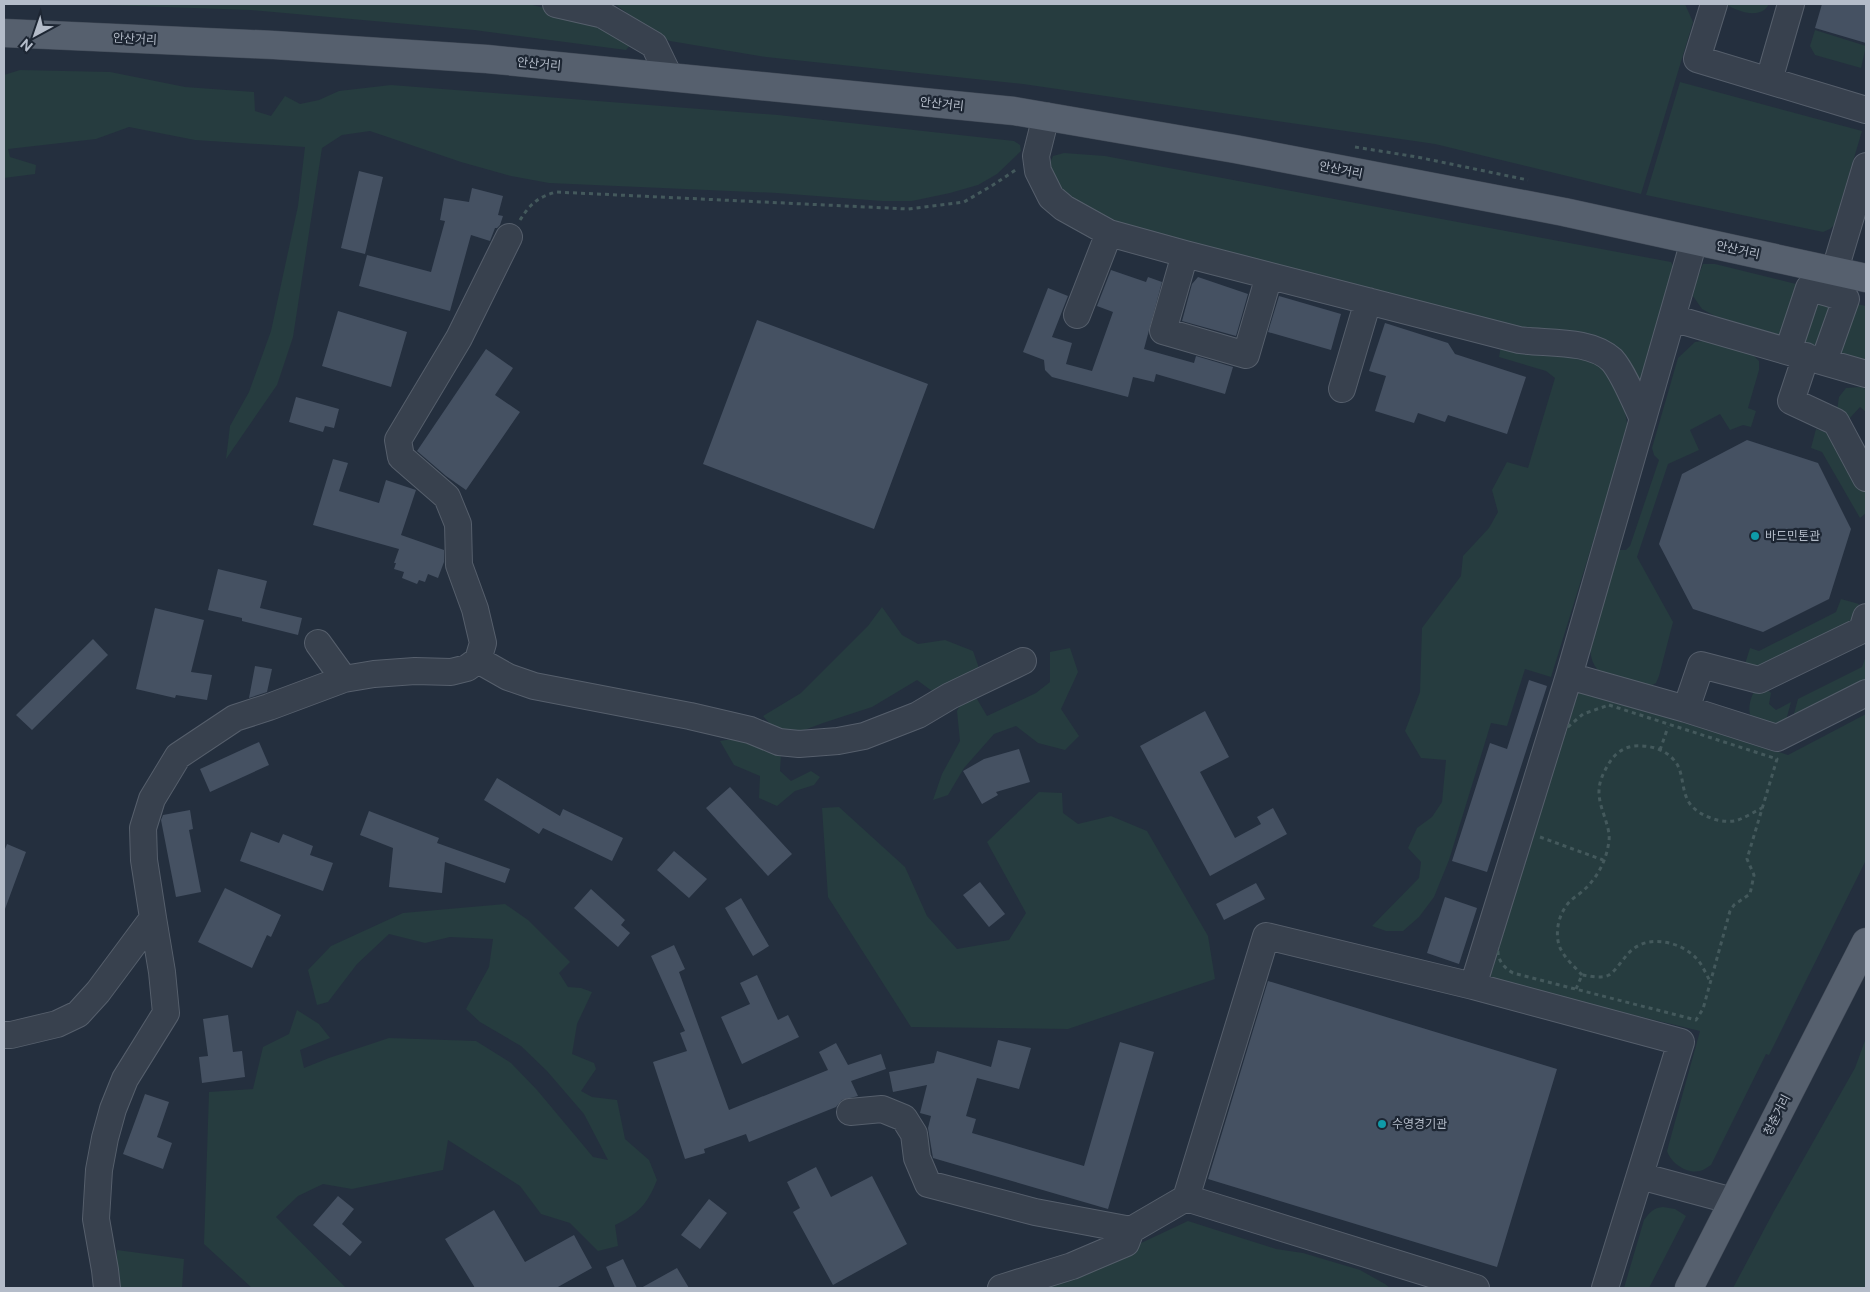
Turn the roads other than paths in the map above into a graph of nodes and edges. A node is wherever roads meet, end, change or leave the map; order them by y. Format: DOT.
graph roads {
  1 [pos="556,4"];
  2 [pos="1791,4"];
  3 [pos="1709,6"];
  4 [pos="592,9"];
  5 [pos="4,32"];
  6 [pos="669,76"];
  7 [pos="1769,80"];
  8 [pos="1866,110"];
  9 [pos="1046,116"];
  10 [pos="1866,166"];
  11 [pos="1109,233"];
  12 [pos="509,237"];
  13 [pos="1694,241"];
  14 [pos="1186,254"];
  15 [pos="1269,276"];
  16 [pos="1866,278"];
  17 [pos="1831,282"];
  18 [pos="1368,301"];
  19 [pos="1077,315"];
  20 [pos="1672,318"];
  21 [pos="1806,356"];
  22 [pos="1866,374"];
  23 [pos="1342,389"];
  24 [pos="1643,419"];
  25 [pos="1866,478"];
  26 [pos="1866,617"];
  27 [pos="318,643"];
  28 [pos="478,660"];
  29 [pos="1023,661"];
  30 [pos="1570,676"];
  31 [pos="344,678"];
  32 [pos="1866,693"];
  33 [pos="1677,716"];
  34 [pos="153,918"];
  35 [pos="1866,942"];
  36 [pos="1473,986"];
  37 [pos="4,1035"];
  38 [pos="850,1112"];
  39 [pos="1640,1176"];
  40 [pos="1186,1198"];
  41 [pos="1733,1201"];
  42 [pos="1131,1230"];
  43 [pos="1432,1281"];
  44 [pos="107,1288"];
  45 [pos="1001,1288"];
  46 [pos="1476,1288"];
  47 [pos="1605,1288"];
  48 [pos="1689,1288"];
  1 -- 4 [label="street"];
  2 -- 7 [label="street"];
  3 -- 7 [label="street"];
  4 -- 6 [label="street"];
  5 -- 6 [label="main road, 안산거리"];
  6 -- 9 [label="main road, 안산거리"];
  7 -- 8 [label="street"];
  9 -- 11 [label="street"];
  9 -- 13 [label="main road, 안산거리"];
  10 -- 17 [label="street"];
  11 -- 14 [label="street"];
  11 -- 19 [label="street"];
  12 -- 28 [label="street"];
  13 -- 17 [label="main road, 안산거리"];
  13 -- 20 [label="street"];
  14 -- 15 [label="street"];
  14 -- 15 [label="street"];
  15 -- 18 [label="street"];
  16 -- 17 [label="main road, 안산거리"];
  17 -- 21 [label="street"];
  17 -- 21 [label="street"];
  18 -- 23 [label="street"];
  18 -- 24 [label="street"];
  20 -- 21 [label="street"];
  20 -- 24 [label="street"];
  21 -- 22 [label="street"];
  21 -- 25 [label="street"];
  24 -- 30 [label="street"];
  26 -- 33 [label="street"];
  27 -- 31 [label="street"];
  28 -- 29 [label="street"];
  28 -- 31 [label="street"];
  30 -- 33 [label="street"];
  30 -- 36 [label="street"];
  31 -- 34 [label="street"];
  32 -- 33 [label="street"];
  34 -- 37 [label="street"];
  34 -- 44 [label="street"];
  35 -- 41 [label="main road, 청춘거리"];
  36 -- 39 [label="street"];
  36 -- 40 [label="street"];
  38 -- 42 [label="street"];
  39 -- 41 [label="street"];
  39 -- 47 [label="street"];
  40 -- 42 [label="street"];
  40 -- 43 [label="street"];
  41 -- 48 [label="main road, 청춘거리"];
  42 -- 45 [label="street"];
  43 -- 46 [label="street"];
}
